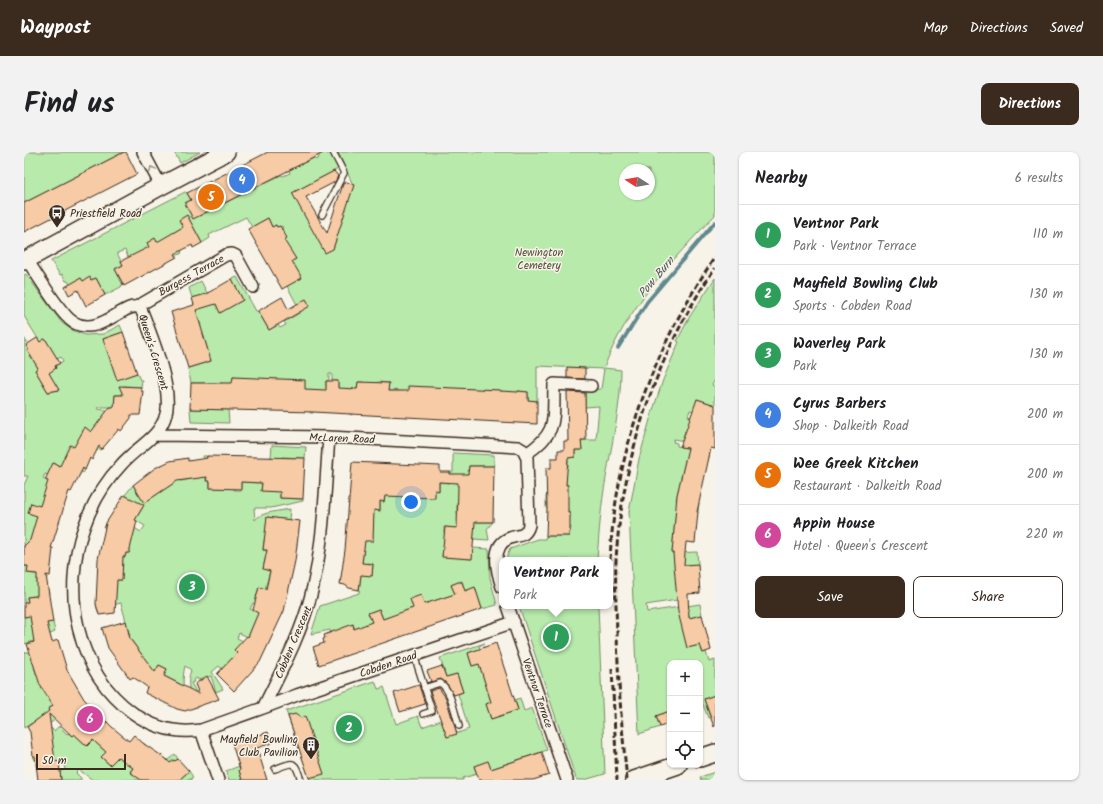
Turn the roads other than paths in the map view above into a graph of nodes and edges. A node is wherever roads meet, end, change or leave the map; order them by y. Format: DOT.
graph roads {
  1 [pos="143,152"];
  2 [pos="226,152"];
  3 [pos="333,152"];
  4 [pos="161,186"];
  5 [pos="322,215"];
  6 [pos="26,260"];
  7 [pos="253,287"];
  8 [pos="138,306"];
  9 [pos="591,386"];
  10 [pos="156,435"];
  11 [pos="329,437"];
  12 [pos="526,454"];
  13 [pos="499,574"];
  14 [pos="509,609"];
  15 [pos="514,622"];
  16 [pos="414,655"];
  17 [pos="424,688"];
  18 [pos="263,708"];
  19 [pos="423,714"];
  20 [pos="459,726"];
  21 [pos="201,730"];
  22 [pos="715,752"];
  23 [pos="703,757"];
  24 [pos="669,768"];
  25 [pos="275,769"];
  26 [pos="218,780"];
  27 [pos="301,780"];
  28 [pos="567,780"];
  29 [pos="634,780"];
  4 -- 1 [label="street, one-way"];
  2 -- 4 [label="main road"];
  3 -- 5 [label="lane"];
  4 -- 6 [label="main road"];
  6 -- 8 [label="street, Queen's Crescent"];
  7 -- 8 [label="street, Burgess Terrace"];
  8 -- 10 [label="street, Queen's Crescent"];
  9 -- 12 [label="street"];
  10 -- 11 [label="street, McLaren Road"];
  10 -- 21 [label="street, Queen's Crescent"];
  11 -- 12 [label="street, McLaren Road"];
  11 -- 18 [label="street, Cobden Crescent"];
  12 -- 13 [label="street"];
  14 -- 15 [label="street, Ventnor Terrace"];
  15 -- 16 [label="street, Cobden Road"];
  15 -- 28 [label="street, Ventnor Terrace"];
  16 -- 17 [label="lane"];
  16 -- 18 [label="street, Cobden Road"];
  17 -- 19 [label="lane"];
  17 -- 20 [label="lane"];
  18 -- 21 [label="street"];
  21 -- 26 [label="street"];
  22 -- 23 [label="main road"];
  24 -- 29 [label="main road"];
  25 -- 27 [label="lane"];
}
